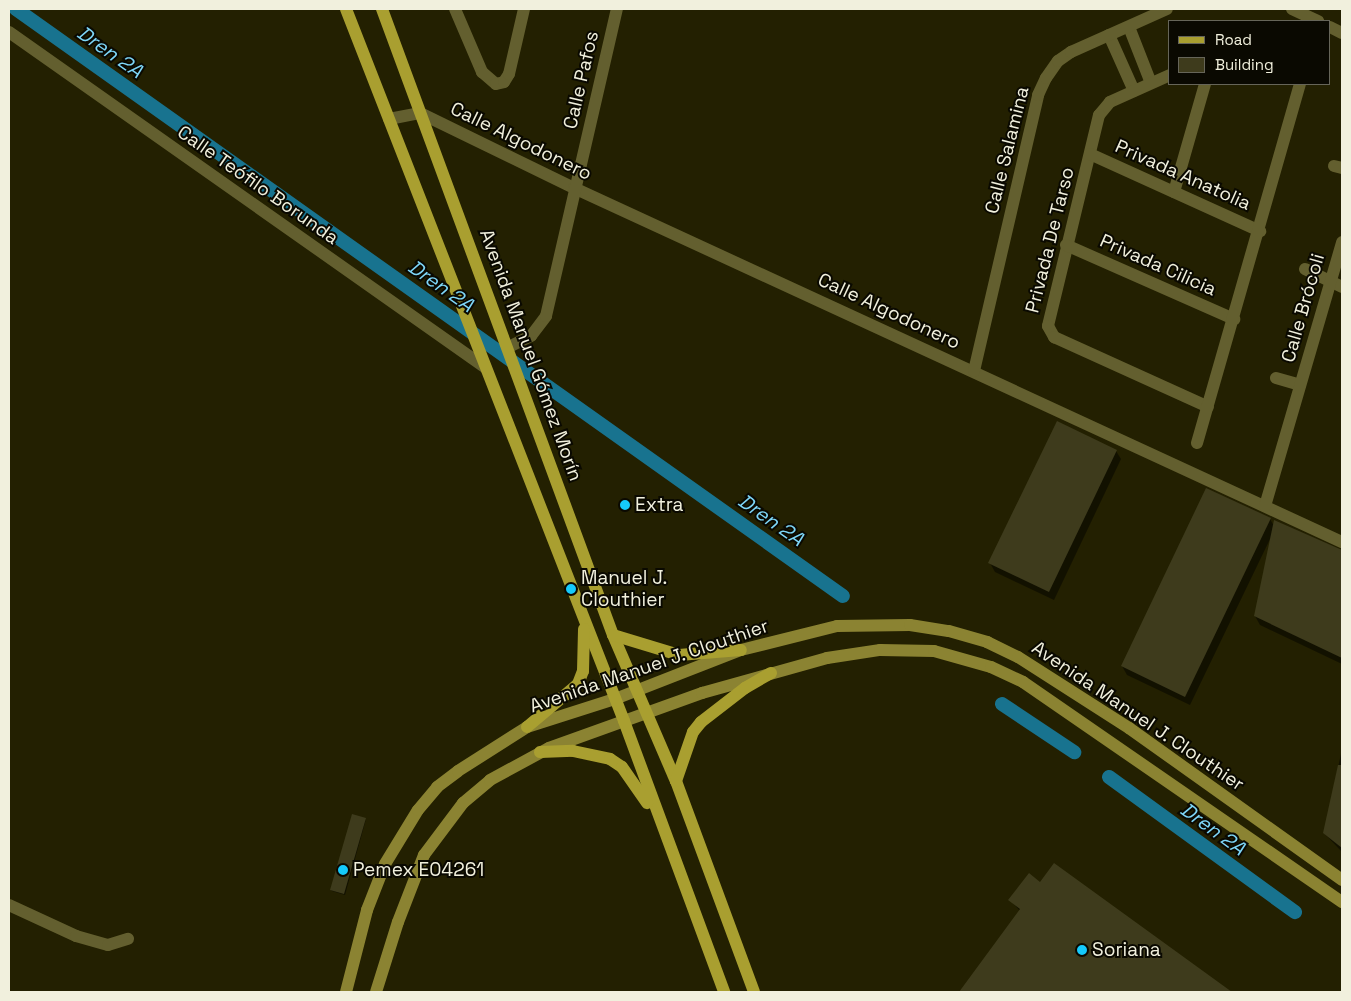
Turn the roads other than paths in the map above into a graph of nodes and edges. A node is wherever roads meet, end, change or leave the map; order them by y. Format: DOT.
graph roads {
  1 [pos="346,9"];
  2 [pos="382,9"];
  3 [pos="455,9"];
  4 [pos="524,9"];
  5 [pos="617,9"];
  6 [pos="1167,9"];
  7 [pos="1292,9"];
  8 [pos="1316,20"];
  9 [pos="1129,27"];
  10 [pos="9,32"];
  11 [pos="1109,35"];
  12 [pos="1168,76"];
  13 [pos="1152,83"];
  14 [pos="1205,85"];
  15 [pos="1300,85"];
  16 [pos="1134,91"];
  17 [pos="420,113"];
  18 [pos="389,119"];
  19 [pos="1090,154"];
  20 [pos="574,188"];
  21 [pos="1174,192"];
  22 [pos="1260,231"];
  23 [pos="1342,242"];
  24 [pos="1066,245"];
  25 [pos="1305,269"];
  26 [pos="1336,284"];
  27 [pos="1234,319"];
  28 [pos="509,347"];
  29 [pos="486,368"];
  30 [pos="974,371"];
  31 [pos="1276,378"];
  32 [pos="1300,385"];
  33 [pos="1208,407"];
  34 [pos="1197,443"];
  35 [pos="1265,506"];
  36 [pos="1342,542"];
  37 [pos="584,624"];
  38 [pos="613,635"];
  39 [pos="741,650"];
  40 [pos="770,673"];
  41 [pos="637,690"];
  42 [pos="615,699"];
  43 [pos="646,713"];
  44 [pos="624,721"];
  45 [pos="527,727"];
  46 [pos="540,752"];
  47 [pos="676,781"];
  48 [pos="659,821"];
  49 [pos="1342,880"];
  50 [pos="1342,902"];
  51 [pos="9,905"];
  52 [pos="128,939"];
  53 [pos="346,992"];
  54 [pos="376,992"];
  55 [pos="724,992"];
  56 [pos="754,992"];
  1 -- 18 [label="main road"];
  2 -- 17 [label="main road, Avenida Manuel Gómez Morín"];
  3 -- 4 [label="street"];
  5 -- 20 [label="street, Calle Pafos"];
  6 -- 9 [label="street, Calle Salamina"];
  7 -- 8 [label="street"];
  9 -- 11 [label="street, Calle Salamina"];
  9 -- 13 [label="street"];
  10 -- 29 [label="street, Calle Teófilo Borunda"];
  11 -- 16 [label="street"];
  11 -- 30 [label="street, Calle Salamina"];
  12 -- 13 [label="street, Privada De Tarso"];
  13 -- 16 [label="street, Privada De Tarso"];
  14 -- 21 [label="street"];
  15 -- 22 [label="street"];
  16 -- 19 [label="street, Privada De Tarso"];
  17 -- 18 [label="street"];
  17 -- 20 [label="street, Calle Algodonero"];
  17 -- 28 [label="main road, Avenida Manuel Gómez Morín"];
  18 -- 29 [label="main road"];
  19 -- 21 [label="street, Privada Anatolia"];
  19 -- 24 [label="street, Privada De Tarso"];
  20 -- 28 [label="street, Calle Pafos"];
  20 -- 30 [label="street, Calle Algodonero"];
  21 -- 22 [label="street, Privada Anatolia"];
  22 -- 27 [label="street"];
  23 -- 26 [label="street, Calle Brócoli"];
  24 -- 27 [label="street, Privada Cilicia"];
  24 -- 33 [label="street, Privada De Tarso"];
  25 -- 26 [label="street"];
  26 -- 32 [label="street, Calle Brócoli"];
  27 -- 33 [label="street"];
  28 -- 38 [label="main road, Avenida Manuel Gómez Morín"];
  29 -- 37 [label="main road"];
  30 -- 35 [label="street, Calle Algodonero"];
  31 -- 32 [label="street, Calle Brócoli"];
  32 -- 35 [label="street, Calle Brócoli"];
  33 -- 34 [label="street"];
  35 -- 36 [label="street, Calle Algodonero"];
  37 -- 42 [label="main road"];
  37 -- 45 [label="main road"];
  38 -- 39 [label="main road"];
  38 -- 41 [label="main road, Avenida Manuel Gómez Morín"];
  39 -- 41 [label="main road, Avenida Manuel J. Clouthier"];
  39 -- 49 [label="main road, Avenida Manuel J. Clouthier"];
  40 -- 43 [label="main road, Avenida Manuel J. Clouthier"];
  40 -- 47 [label="main road"];
  40 -- 50 [label="main road, Avenida Manuel J. Clouthier"];
  41 -- 42 [label="main road, Avenida Manuel J. Clouthier"];
  41 -- 43 [label="main road, Avenida Manuel Gómez Morín"];
  42 -- 44 [label="main road"];
  42 -- 45 [label="main road, Avenida Manuel J. Clouthier"];
  43 -- 44 [label="main road, Avenida Manuel J. Clouthier"];
  43 -- 47 [label="main road, Avenida Manuel Gómez Morín"];
  44 -- 46 [label="main road, Avenida Manuel J. Clouthier"];
  44 -- 48 [label="main road"];
  45 -- 53 [label="main road, Avenida Manuel J. Clouthier"];
  46 -- 48 [label="main road"];
  46 -- 54 [label="main road, Avenida Manuel J. Clouthier"];
  47 -- 56 [label="main road, Avenida Manuel Gómez Morín"];
  48 -- 55 [label="main road"];
  51 -- 52 [label="street"];
}
